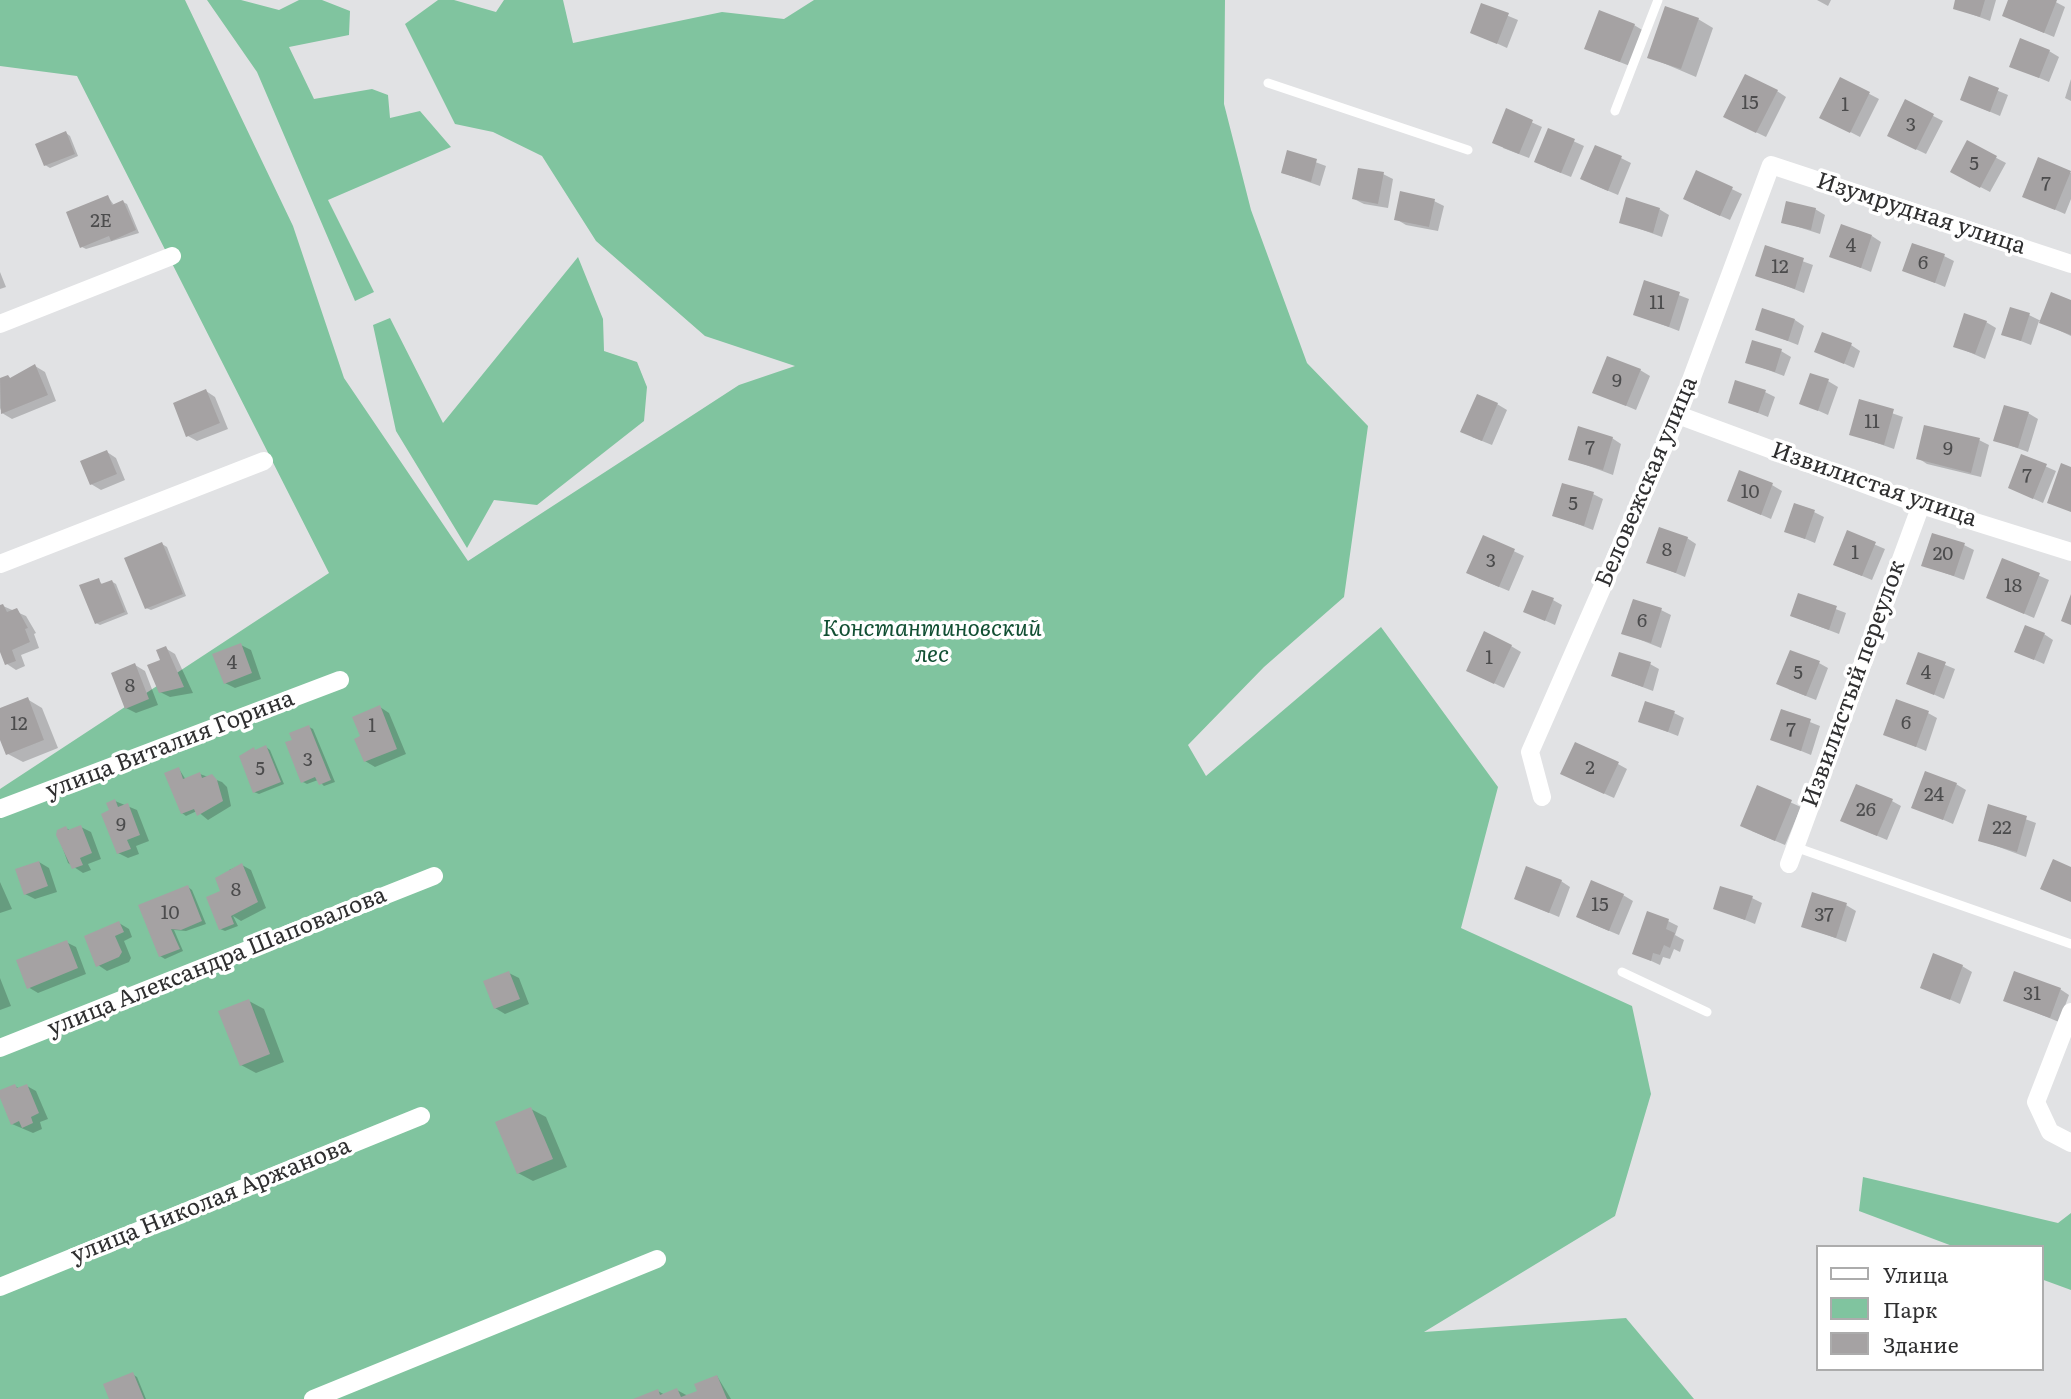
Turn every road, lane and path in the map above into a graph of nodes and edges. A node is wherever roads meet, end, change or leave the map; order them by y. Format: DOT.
graph roads {
  1 [pos="1658,0"];
  2 [pos="1268,83"];
  3 [pos="1615,111"];
  4 [pos="1468,150"];
  5 [pos="1771,165"];
  6 [pos="172,256"];
  7 [pos="2071,264"];
  8 [pos="0,324"];
  9 [pos="1678,415"];
  10 [pos="264,461"];
  11 [pos="1921,505"];
  12 [pos="2071,552"];
  13 [pos="0,564"];
  14 [pos="340,680"];
  15 [pos="1542,797"];
  16 [pos="0,809"];
  17 [pos="1792,856"];
  18 [pos="434,876"];
  19 [pos="2071,944"];
  20 [pos="1622,972"];
  21 [pos="1707,1012"];
  22 [pos="2071,1012"];
  23 [pos="0,1048"];
  24 [pos="421,1116"];
  25 [pos="2071,1143"];
  26 [pos="657,1259"];
  27 [pos="0,1287"];
  28 [pos="313,1399"];
  1 -- 3 [label="lane"];
  2 -- 4 [label="lane"];
  5 -- 7 [label="street, Изумрудная улица"];
  5 -- 9 [label="street, Беловежская улица"];
  6 -- 8 [label="street"];
  9 -- 11 [label="street, Извилистая улица"];
  9 -- 15 [label="street, Беловежская улица"];
  10 -- 13 [label="street"];
  11 -- 12 [label="street, Извилистая улица"];
  11 -- 17 [label="street, Извилистый переулок"];
  14 -- 16 [label="street, улица Виталия Горина"];
  17 -- 19 [label="lane"];
  18 -- 23 [label="street, улица Александра Шаповалова"];
  20 -- 21 [label="lane"];
  22 -- 25 [label="street"];
  24 -- 27 [label="street, улица Николая Аржанова"];
  26 -- 28 [label="street"];
}
